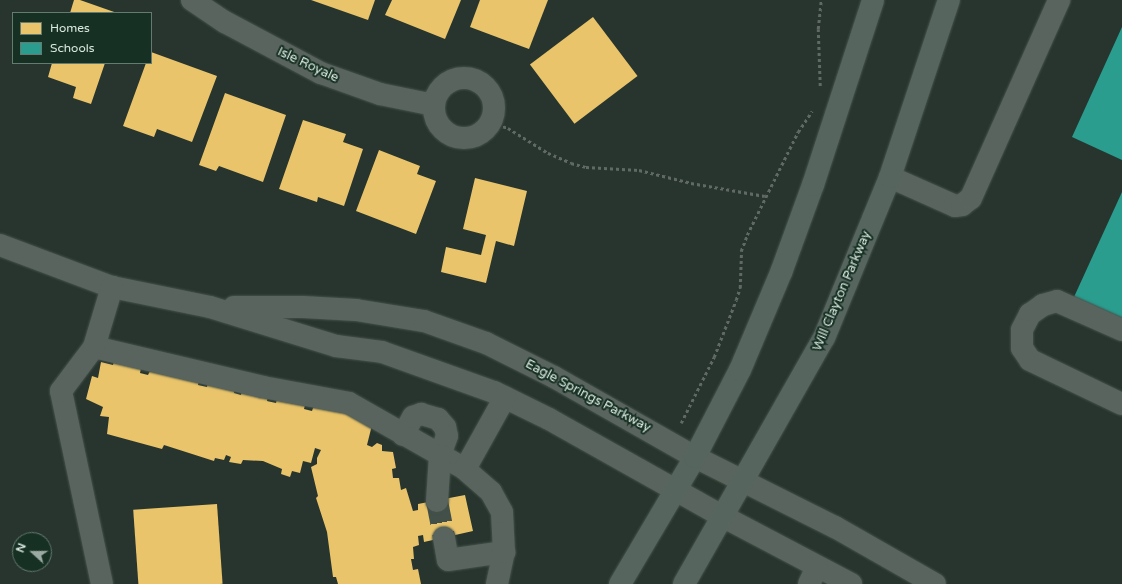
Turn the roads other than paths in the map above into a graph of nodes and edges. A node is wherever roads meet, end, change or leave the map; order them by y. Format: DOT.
graph roads {
  1 [pos="192,0"];
  2 [pos="873,0"];
  3 [pos="949,0"];
  4 [pos="1059,0"];
  5 [pos="434,105"];
  6 [pos="890,177"];
  7 [pos="0,245"];
  8 [pos="112,287"];
  9 [pos="210,307"];
  10 [pos="1122,330"];
  11 [pos="94,347"];
  12 [pos="505,397"];
  13 [pos="1122,404"];
  14 [pos="403,435"];
  15 [pos="440,455"];
  16 [pos="695,457"];
  17 [pos="465,469"];
  18 [pos="743,481"];
  19 [pos="675,490"];
  20 [pos="437,501"];
  21 [pos="722,516"];
  22 [pos="444,538"];
  23 [pos="504,552"];
  24 [pos="813,575"];
  25 [pos="102,584"];
  26 [pos="497,584"];
  27 [pos="620,584"];
  28 [pos="684,584"];
  29 [pos="851,584"];
  30 [pos="935,584"];
  1 -- 5 [label="street, Isle Royale"];
  2 -- 16 [label="main road"];
  3 -- 6 [label="main road, Will Clayton Parkway"];
  4 -- 6 [label="street"];
  5 -- 5 [label="street"];
  6 -- 18 [label="main road, Will Clayton Parkway"];
  7 -- 8 [label="street, Eagle Springs Parkway"];
  8 -- 9 [label="street, Eagle Springs Parkway"];
  8 -- 11 [label="street"];
  9 -- 12 [label="street, Eagle Springs Parkway"];
  9 -- 16 [label="street, Eagle Springs Parkway"];
  10 -- 13 [label="street"];
  11 -- 14 [label="street"];
  11 -- 25 [label="street"];
  12 -- 17 [label="street"];
  12 -- 19 [label="street, Eagle Springs Parkway"];
  14 -- 15 [label="street"];
  14 -- 15 [label="street"];
  15 -- 17 [label="street"];
  15 -- 20 [label="street"];
  16 -- 18 [label="street, Eagle Springs Parkway"];
  16 -- 19 [label="main road"];
  17 -- 23 [label="street"];
  18 -- 21 [label="main road, Will Clayton Parkway"];
  18 -- 30 [label="street, Eagle Springs Parkway"];
  19 -- 21 [label="street, Eagle Springs Parkway"];
  19 -- 27 [label="main road"];
  21 -- 24 [label="street, Eagle Springs Parkway"];
  21 -- 28 [label="main road, Will Clayton Parkway"];
  22 -- 23 [label="street"];
  23 -- 26 [label="street"];
  24 -- 29 [label="street, Eagle Springs Parkway"];
}
